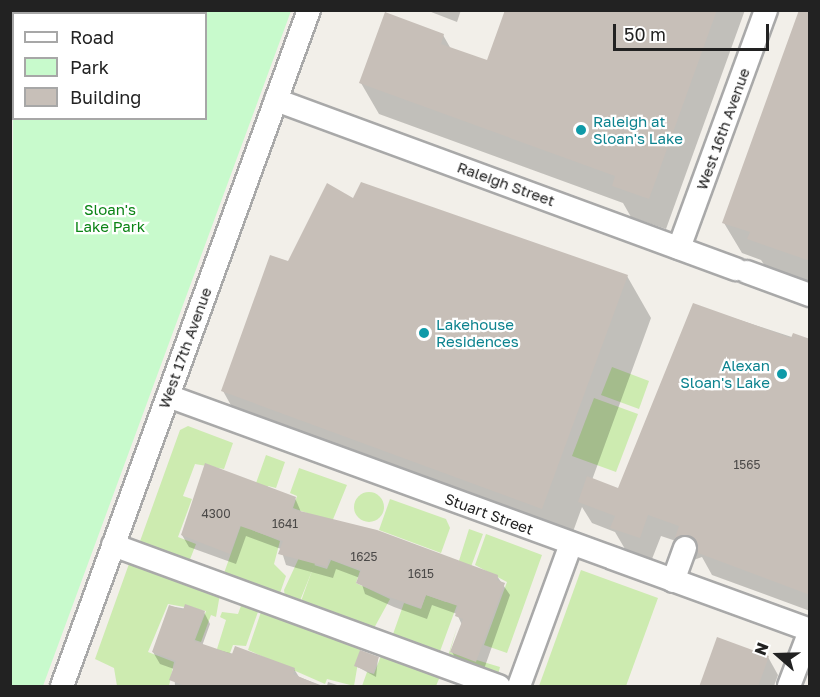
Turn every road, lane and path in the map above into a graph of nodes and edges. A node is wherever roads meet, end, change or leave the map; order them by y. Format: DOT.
graph roads {
  1 [pos="309,10"];
  2 [pos="766,10"];
  3 [pos="276,100"];
  4 [pos="679,248"];
  5 [pos="810,295"];
  6 [pos="168,396"];
  7 [pos="571,544"];
  8 [pos="114,545"];
  9 [pos="685,548"];
  10 [pos="673,581"];
  11 [pos="810,631"];
  12 [pos="62,687"];
  13 [pos="499,687"];
  14 [pos="519,687"];
  15 [pos="789,687"];
  1 -- 3 [label="street, West 17th Avenue"];
  2 -- 4 [label="street, West 16th Avenue"];
  3 -- 4 [label="street, Raleigh Street"];
  3 -- 6 [label="street, West 17th Avenue"];
  4 -- 5 [label="street, Raleigh Street"];
  6 -- 7 [label="street, Stuart Street"];
  6 -- 8 [label="street, West 17th Avenue"];
  7 -- 10 [label="street, Stuart Street"];
  7 -- 14 [label="street"];
  8 -- 12 [label="street, West 17th Avenue"];
  8 -- 13 [label="street"];
  9 -- 10 [label="street"];
  10 -- 11 [label="street, Stuart Street"];
  11 -- 15 [label="street"];
}
